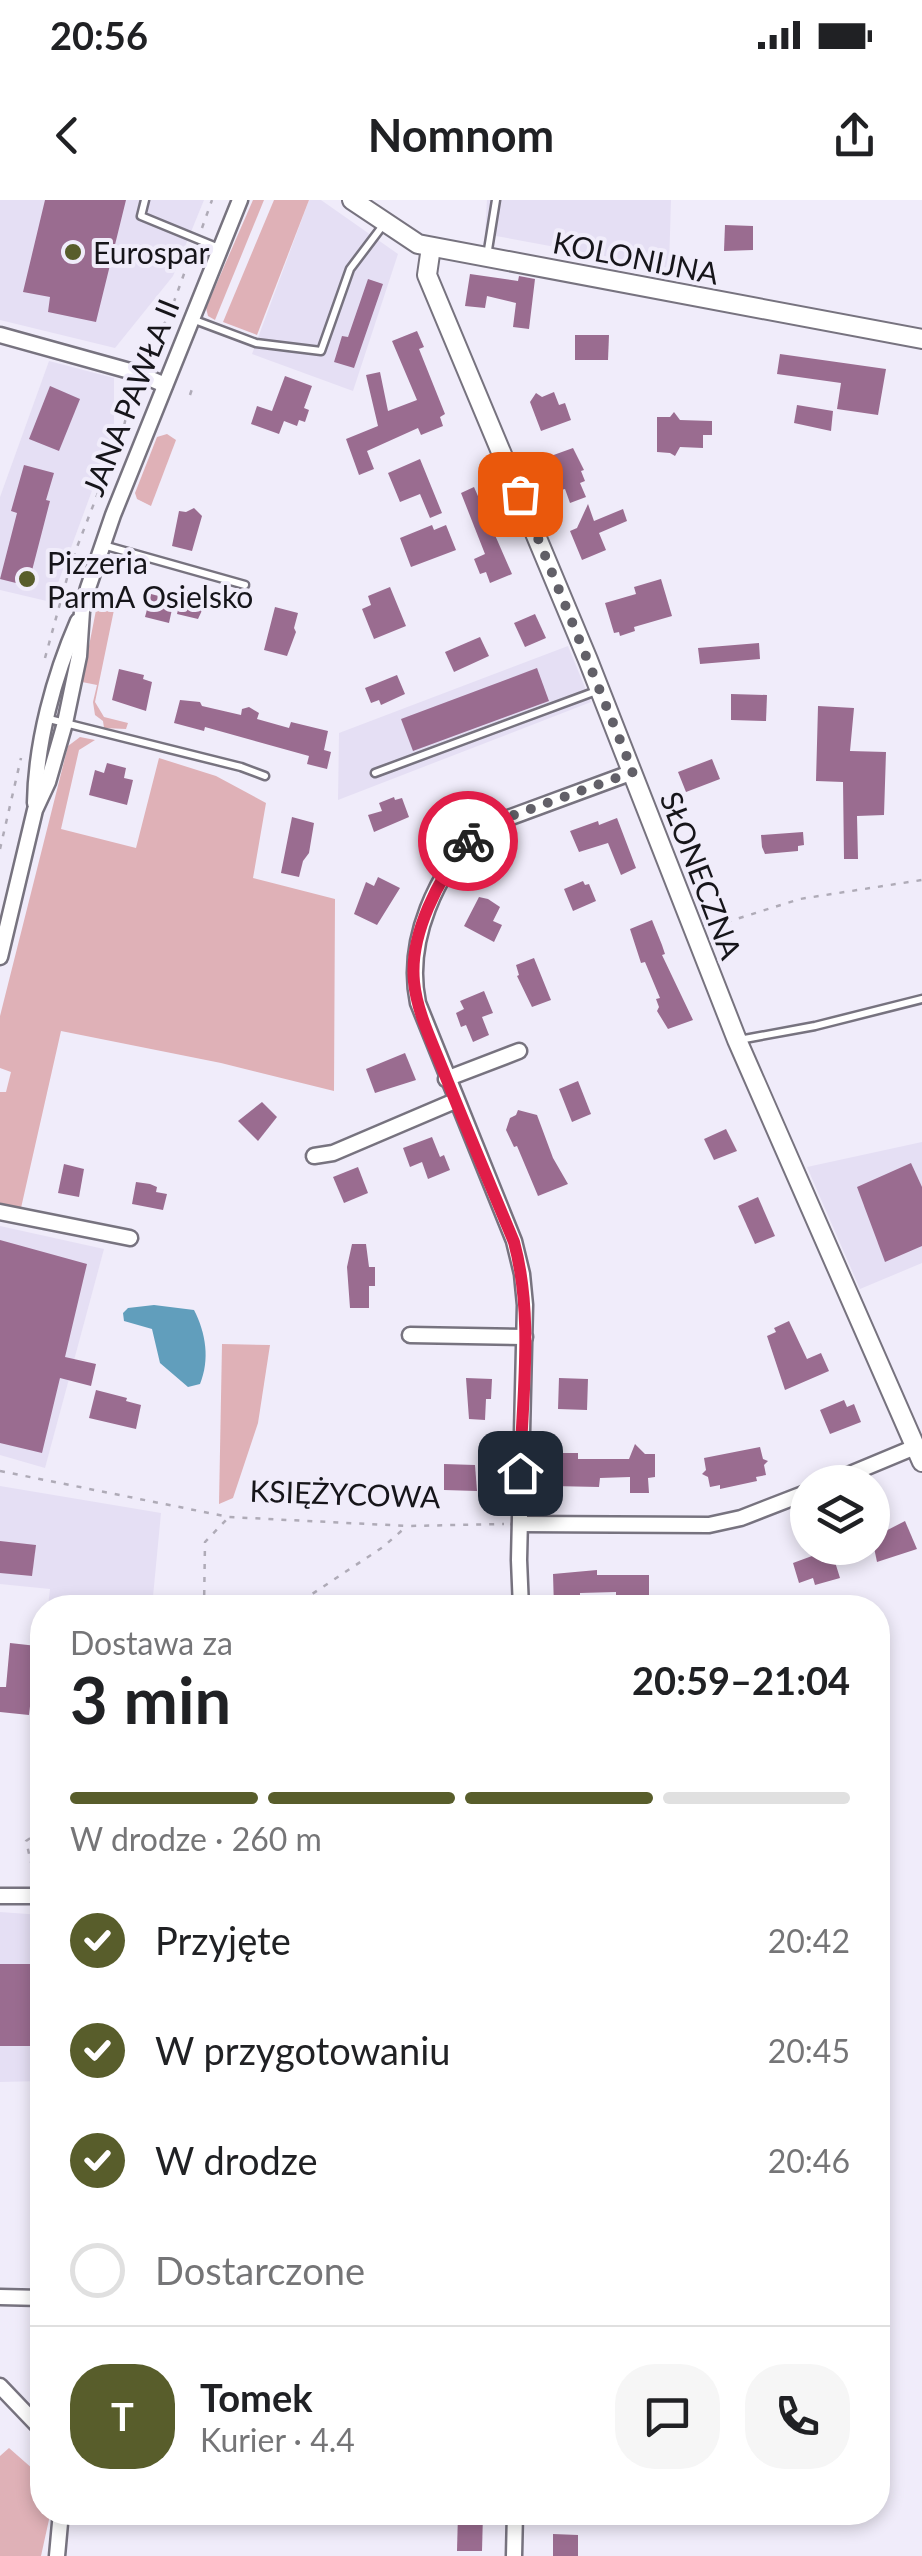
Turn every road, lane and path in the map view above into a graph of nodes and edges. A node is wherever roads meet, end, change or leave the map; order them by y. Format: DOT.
graph roads {
  1 [pos="146,200"];
  2 [pos="212,200"];
  3 [pos="352,200"];
  4 [pos="496,200"];
  5 [pos="237,202"];
  6 [pos="384,223"];
  7 [pos="200,234"];
  8 [pos="431,247"];
  9 [pos="194,248"];
  10 [pos="219,248"];
  11 [pos="486,257"];
  12 [pos="191,319"];
  13 [pos="0,335"];
  14 [pos="922,338"];
  15 [pos="140,368"];
  16 [pos="134,380"];
  17 [pos="165,385"];
  18 [pos="102,545"];
  19 [pos="245,585"];
  20 [pos="62,590"];
  21 [pos="82,611"];
  22 [pos="600,689"];
  23 [pos="48,719"];
  24 [pos="65,723"];
  25 [pos="633,772"];
  26 [pos="375,773"];
  27 [pos="265,776"];
  28 [pos="11,803"];
  29 [pos="35,810"];
  30 [pos="0,849"];
  31 [pos="922,880"];
  32 [pos="695,932"];
  33 [pos="0,958"];
  34 [pos="922,998"];
  35 [pos="737,1040"];
  36 [pos="519,1051"];
  37 [pos="446,1079"];
  38 [pos="455,1102"];
  39 [pos="314,1156"];
  40 [pos="0,1212"];
  41 [pos="130,1238"];
  42 [pos="410,1334"];
  43 [pos="524,1337"];
  44 [pos="917,1443"];
  45 [pos="868,1465"];
  46 [pos="0,1471"];
  47 [pos="790,1499"];
  48 [pos="229,1517"];
  49 [pos="520,1524"];
  50 [pos="408,1526"];
  51 [pos="204,1595"];
  52 [pos="311,1595"];
  53 [pos="521,1595"];
  54 [pos="0,1896"];
  55 [pos="30,1896"];
  56 [pos="0,2297"];
  57 [pos="30,2298"];
  58 [pos="0,2386"];
  59 [pos="30,2417"];
  60 [pos="60,2525"];
  61 [pos="515,2525"];
  62 [pos="57,2556"];
  63 [pos="514,2556"];
  1 -- 10 [label="lane"];
  2 -- 7 [label="path"];
  3 -- 6 [label="street, KOLONIJNA"];
  4 -- 11 [label="lane"];
  5 -- 10 [label="street, JANA PAWŁA II"];
  6 -- 8 [label="street, KOLONIJNA"];
  6 -- 12 [label="lane"];
  8 -- 11 [label="street, KOLONIJNA"];
  8 -- 22 [label="street, SŁONECZNA"];
  9 -- 15 [label="path"];
  10 -- 12 [label="street, JANA PAWŁA II"];
  11 -- 14 [label="street, KOLONIJNA"];
  12 -- 17 [label="street, JANA PAWŁA II"];
  13 -- 17 [label="street"];
  16 -- 20 [label="path"];
  17 -- 18 [label="street, JANA PAWŁA II"];
  18 -- 19 [label="lane"];
  18 -- 21 [label="street, JANA PAWŁA II"];
  21 -- 23 [label="street, JANA PAWŁA II"];
  21 -- 24 [label="street, JANA PAWŁA II"];
  22 -- 25 [label="street, SŁONECZNA"];
  22 -- 26 [label="lane"];
  23 -- 24 [label="lane"];
  23 -- 29 [label="street, JANA PAWŁA II"];
  24 -- 27 [label="lane"];
  24 -- 29 [label="street, JANA PAWŁA II"];
  25 -- 32 [label="street, SŁONECZNA"];
  25 -- 37 [label="street"];
  28 -- 30 [label="path"];
  29 -- 33 [label="street, JANA PAWŁA II"];
  31 -- 32 [label="path"];
  32 -- 35 [label="street, SŁONECZNA"];
  34 -- 35 [label="lane"];
  35 -- 44 [label="street, SŁONECZNA"];
  36 -- 37 [label="street"];
  37 -- 38 [label="street"];
  38 -- 39 [label="street"];
  38 -- 43 [label="street"];
  40 -- 41 [label="street"];
  42 -- 43 [label="street"];
  43 -- 49 [label="street"];
  44 -- 45 [label="street"];
  46 -- 48 [label="path, KSIĘŻYCOWA"];
  47 -- 49 [label="street"];
  48 -- 50 [label="path, KSIĘŻYCOWA"];
  48 -- 51 [label="path"];
  49 -- 50 [label="path, KSIĘŻYCOWA"];
  49 -- 53 [label="street"];
  50 -- 52 [label="path"];
  54 -- 55 [label="street"];
  56 -- 57 [label="street"];
  58 -- 59 [label="street"];
  60 -- 62 [label="street"];
  61 -- 63 [label="street"];
}
